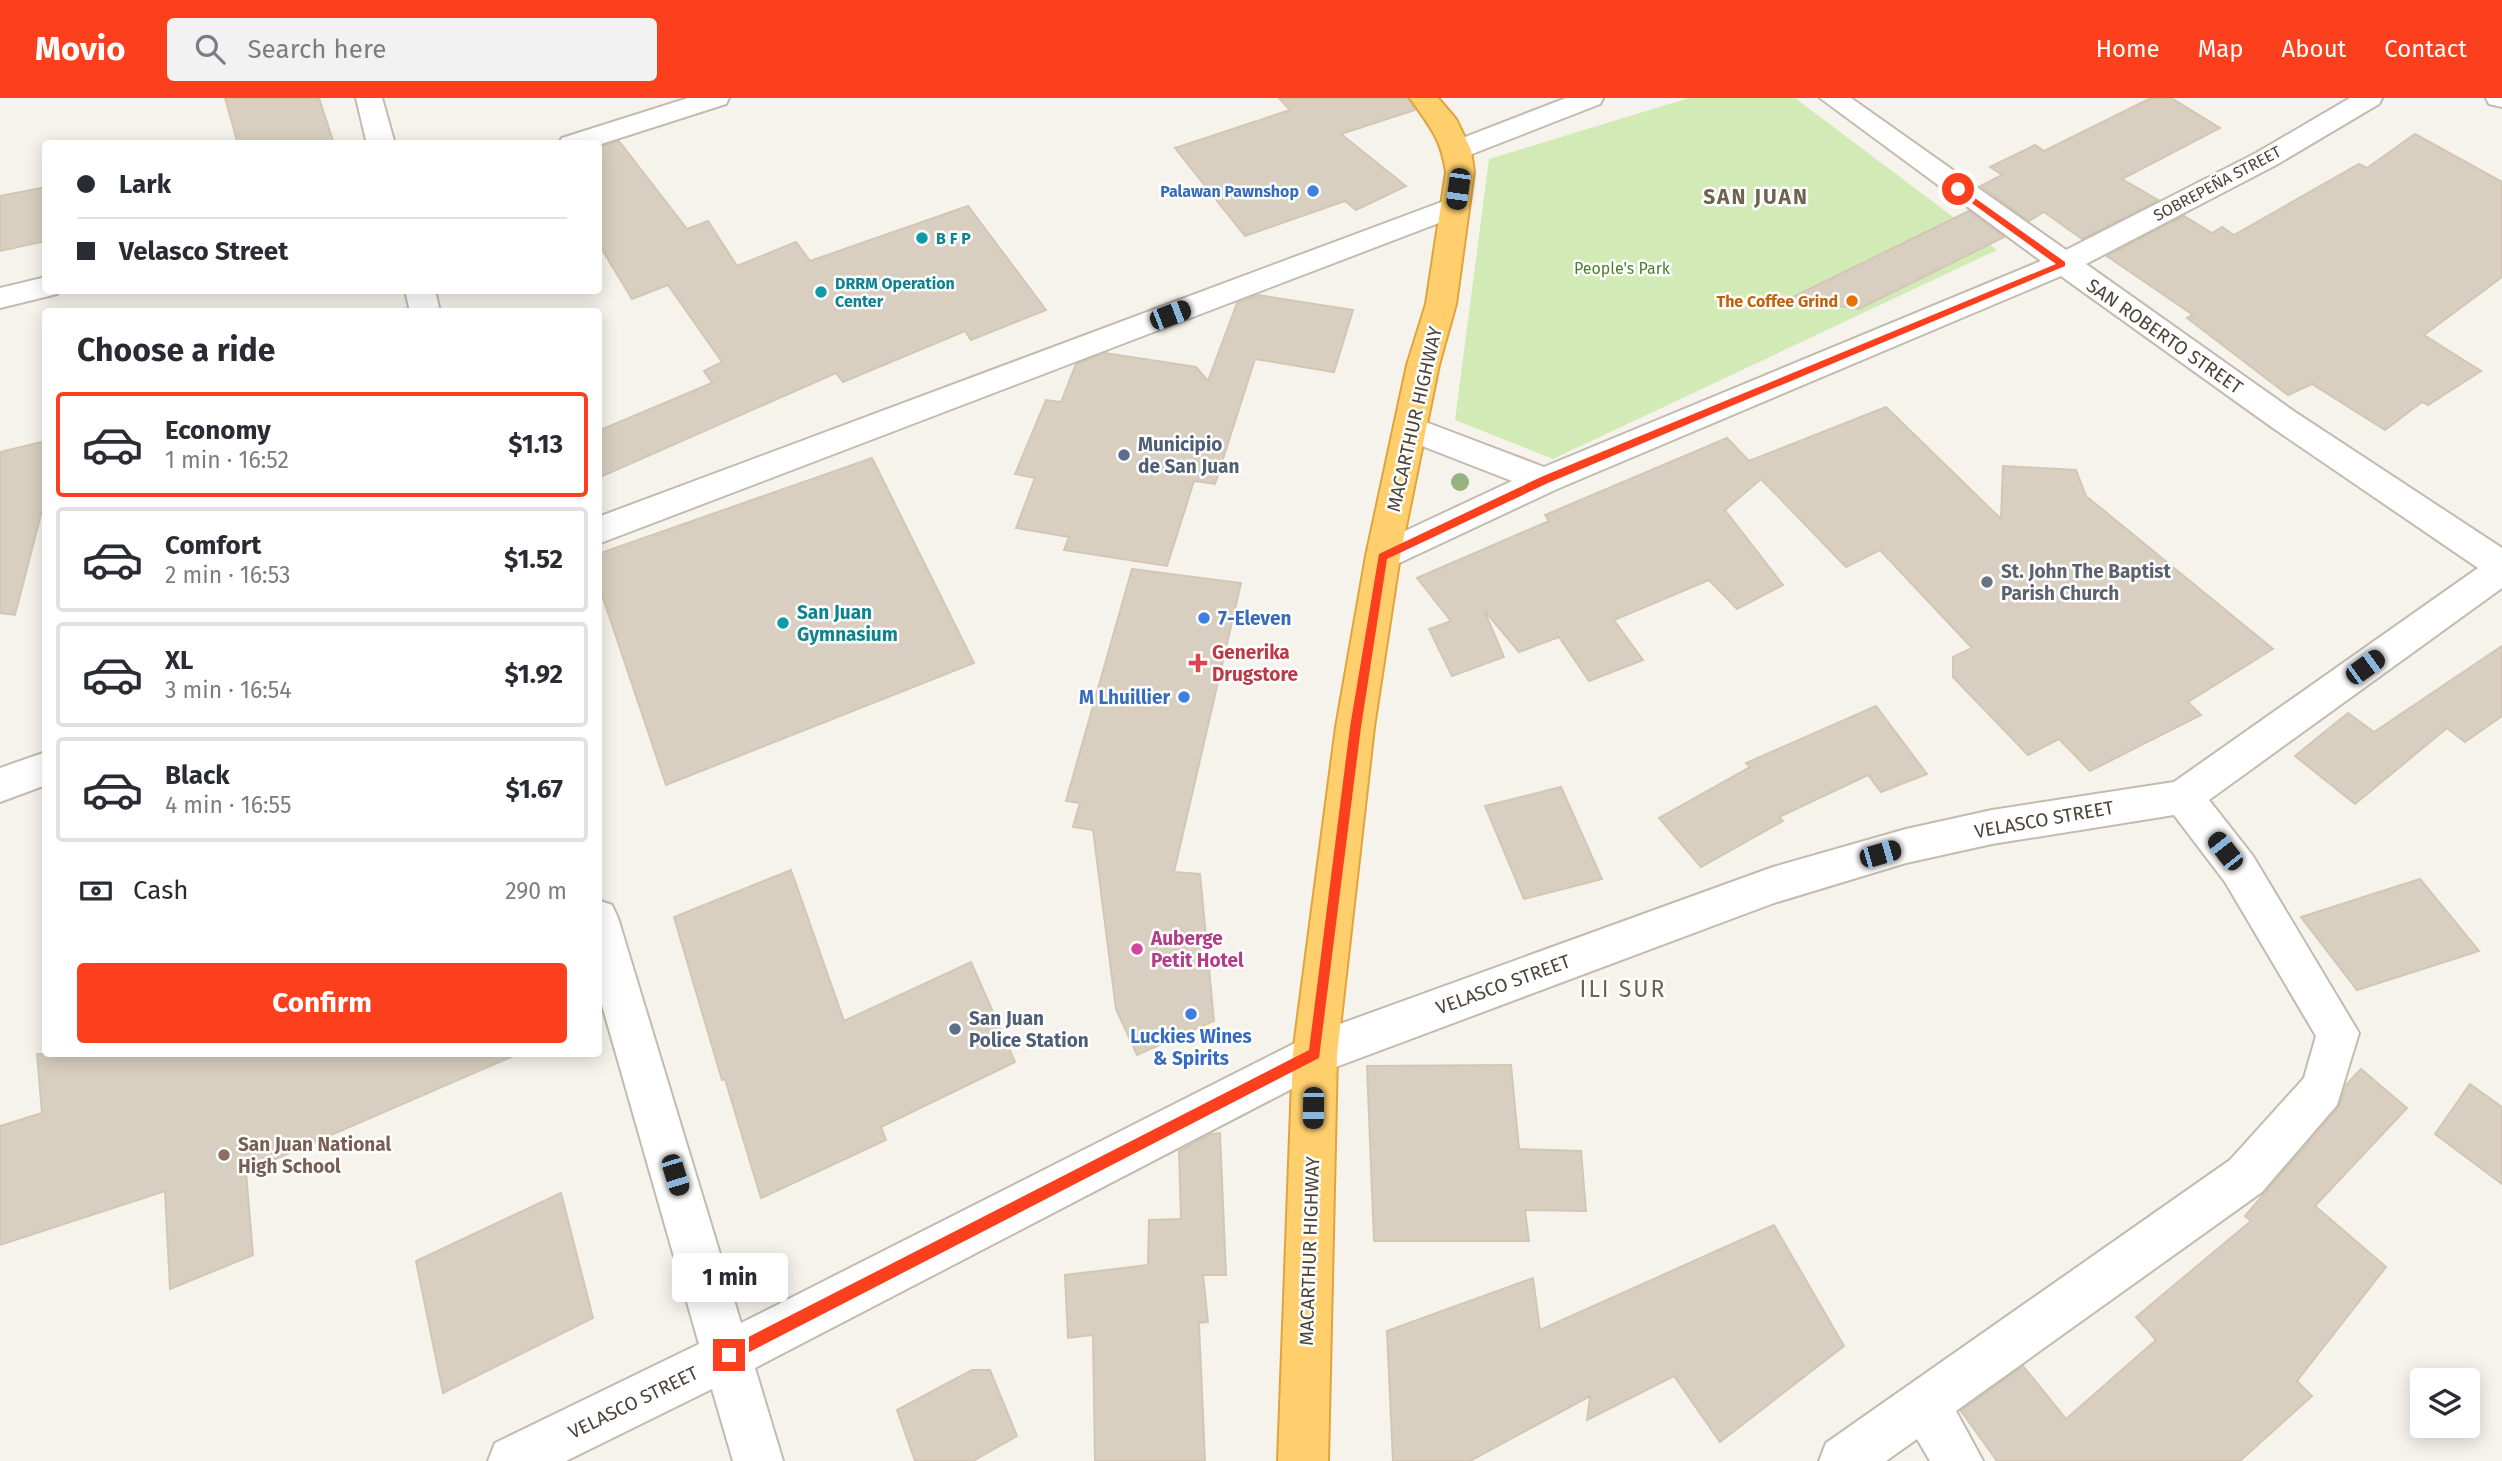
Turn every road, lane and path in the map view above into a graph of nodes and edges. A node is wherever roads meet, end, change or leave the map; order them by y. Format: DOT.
graph roads {
  1 [pos="369,98"];
  2 [pos="716,98"];
  3 [pos="1423,98"];
  4 [pos="1590,98"];
  5 [pos="1833,98"];
  6 [pos="2369,98"];
  7 [pos="380,140"];
  8 [pos="585,140"];
  9 [pos="1457,150"];
  10 [pos="1455,206"];
  11 [pos="2062,264"];
  12 [pos="42,288"];
  13 [pos="0,298"];
  14 [pos="1411,429"];
  15 [pos="1545,480"];
  16 [pos="602,529"];
  17 [pos="1383,556"];
  18 [pos="2502,567"];
  19 [pos="42,769"];
  20 [pos="0,785"];
  21 [pos="2183,797"];
  22 [pos="602,932"];
  23 [pos="1315,1054"];
  24 [pos="729,1355"];
  25 [pos="1924,1403"];
  26 [pos="513,1461"];
  27 [pos="758,1461"];
  28 [pos="1303,1461"];
  29 [pos="1844,1461"];
  30 [pos="1958,1461"];
  1 -- 7 [label="street"];
  2 -- 8 [label="street"];
  3 -- 9 [label="highway, MACARTHUR HIGHWAY"];
  4 -- 9 [label="street"];
  5 -- 11 [label="street, SAN ROBERTO STREET"];
  6 -- 11 [label="street, SOBREPEÑA STREET"];
  9 -- 10 [label="highway, MACARTHUR HIGHWAY"];
  10 -- 14 [label="highway, MACARTHUR HIGHWAY"];
  10 -- 16 [label="street"];
  11 -- 15 [label="street, SOBREPEÑA STREET"];
  11 -- 18 [label="street, SAN ROBERTO STREET"];
  12 -- 13 [label="street"];
  14 -- 15 [label="street"];
  14 -- 17 [label="highway, MACARTHUR HIGHWAY"];
  15 -- 17 [label="street, SOBREPEÑA STREET"];
  17 -- 23 [label="highway, MACARTHUR HIGHWAY"];
  18 -- 21 [label="street, VELASCO STREET"];
  19 -- 20 [label="street"];
  21 -- 23 [label="street, VELASCO STREET"];
  21 -- 25 [label="street"];
  22 -- 24 [label="street"];
  23 -- 24 [label="street, VELASCO STREET"];
  23 -- 28 [label="highway, MACARTHUR HIGHWAY"];
  24 -- 26 [label="street, VELASCO STREET"];
  24 -- 27 [label="street"];
  25 -- 29 [label="street"];
  25 -- 30 [label="street"];
}
